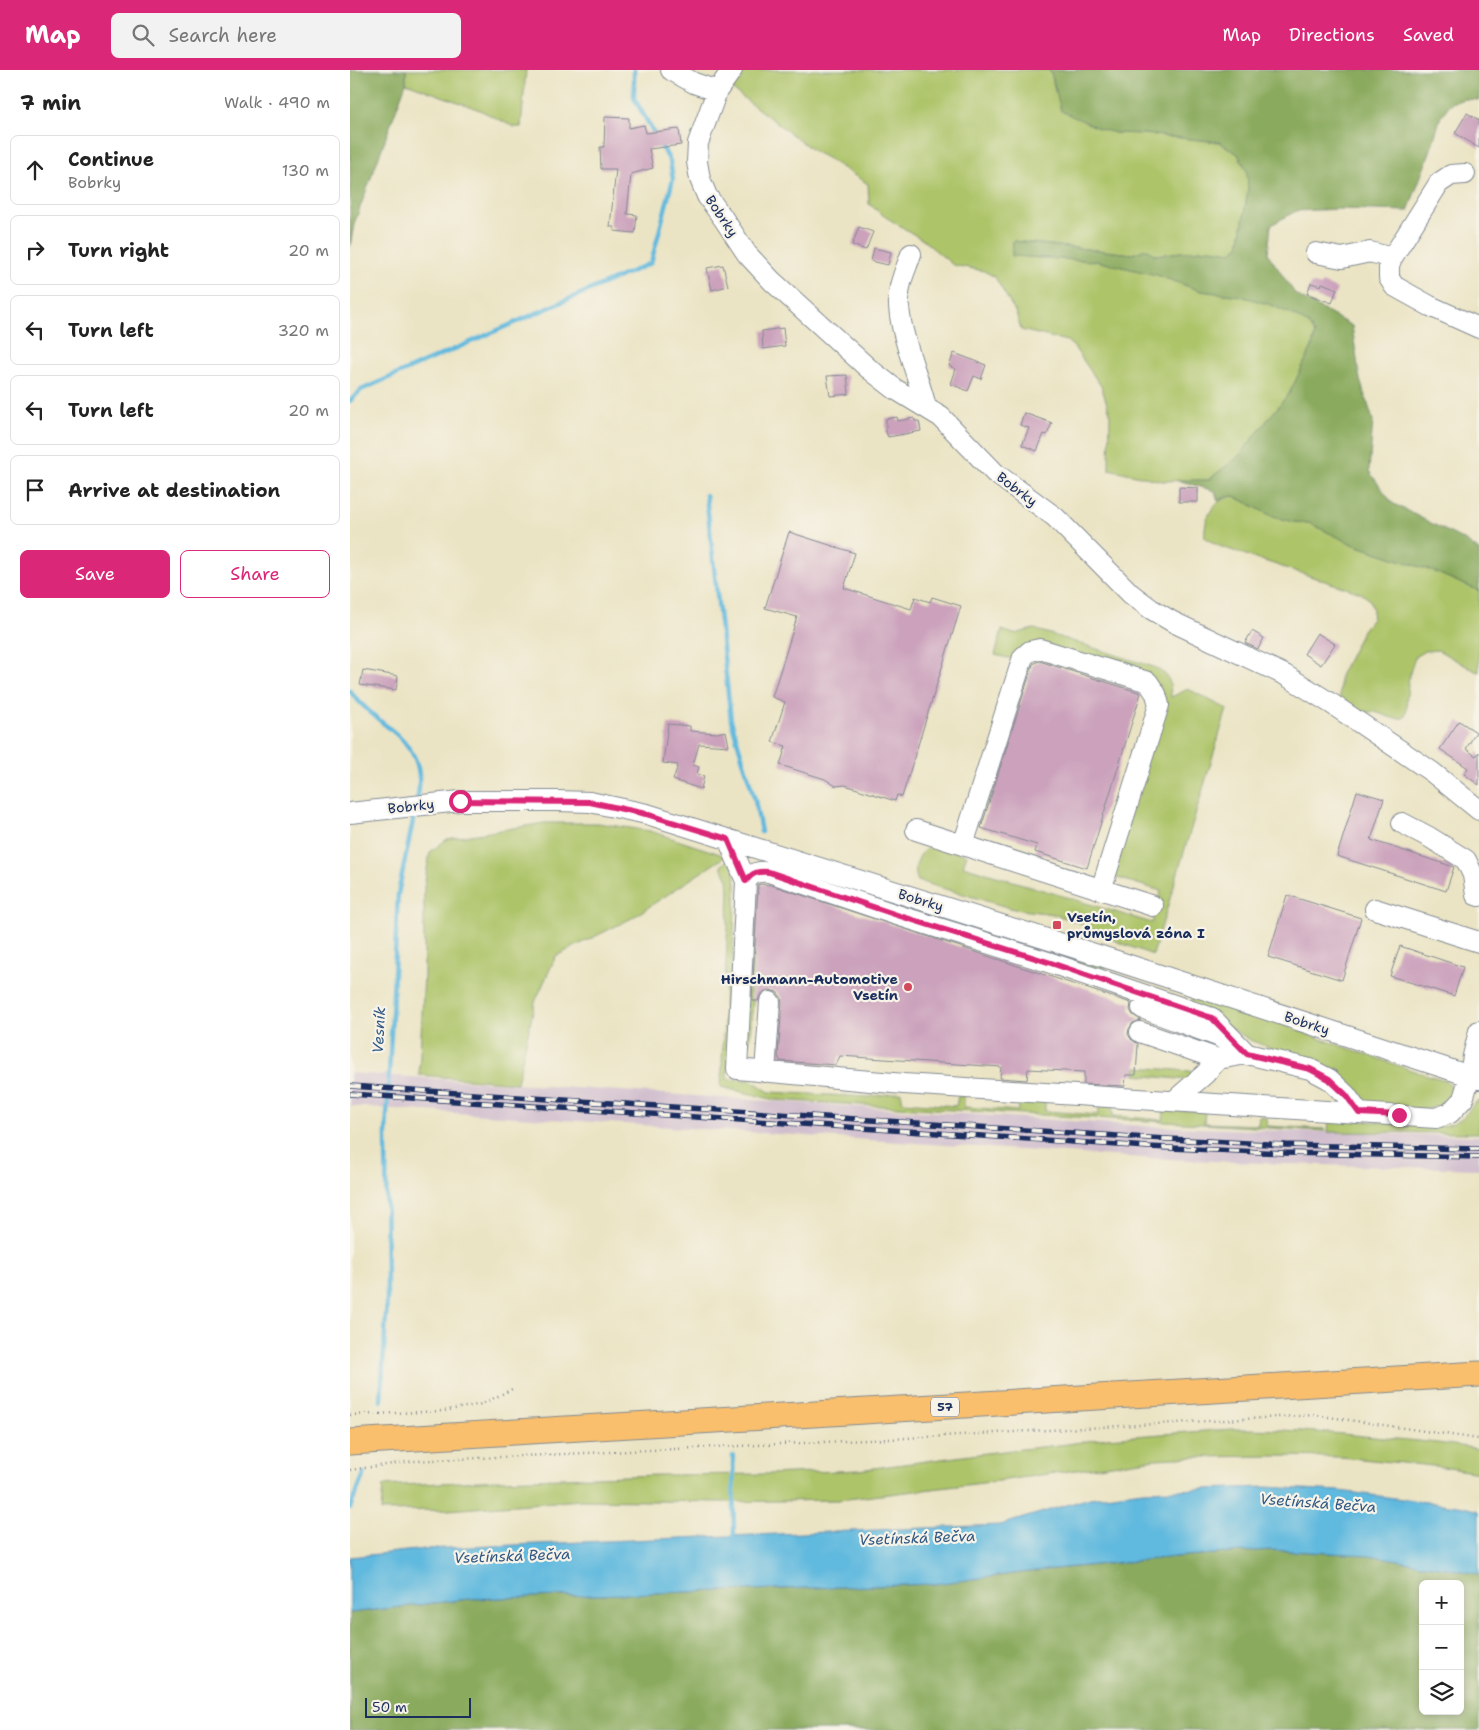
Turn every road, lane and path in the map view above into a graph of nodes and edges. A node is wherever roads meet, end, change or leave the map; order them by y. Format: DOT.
graph roads {
  1 [pos="671,70"];
  2 [pos="732,70"];
  3 [pos="717,90"];
  4 [pos="1465,174"];
  5 [pos="1316,253"];
  6 [pos="911,254"];
  7 [pos="1392,258"];
  8 [pos="1479,328"];
  9 [pos="926,407"];
  10 [pos="351,807"];
  11 [pos="1479,810"];
  12 [pos="1402,823"];
  13 [pos="916,830"];
  14 [pos="728,839"];
  15 [pos="963,845"];
  16 [pos="746,881"];
  17 [pos="1101,890"];
  18 [pos="1479,896"];
  19 [pos="1153,906"];
  20 [pos="1375,909"];
  21 [pos="1479,942"];
  22 [pos="763,1002"];
  23 [pos="1479,1031"];
  24 [pos="1247,1054"];
  25 [pos="1218,1058"];
  26 [pos="751,1070"];
  27 [pos="1475,1077"];
  28 [pos="1174,1101"];
  29 [pos="1359,1113"];
  30 [pos="1479,1374"];
  31 [pos="514,1388"];
  32 [pos="350,1415"];
  33 [pos="1479,1439"];
  34 [pos="350,1442"];
  35 [pos="350,1470"];
  1 -- 3 [label="street"];
  2 -- 3 [label="street, Bobrky"];
  3 -- 9 [label="street, Bobrky"];
  4 -- 7 [label="street"];
  5 -- 7 [label="street"];
  6 -- 9 [label="street"];
  7 -- 8 [label="street"];
  9 -- 11 [label="street, Bobrky"];
  10 -- 14 [label="street, Bobrky"];
  12 -- 18 [label="street"];
  13 -- 15 [label="street"];
  14 -- 16 [label="street"];
  14 -- 27 [label="street, Bobrky"];
  15 -- 17 [label="street"];
  15 -- 17 [label="street"];
  16 -- 24 [label="street"];
  16 -- 26 [label="street"];
  17 -- 19 [label="street"];
  20 -- 21 [label="street"];
  22 -- 26 [label="street"];
  23 -- 27 [label="street"];
  24 -- 25 [label="street"];
  24 -- 25 [label="street"];
  24 -- 29 [label="street"];
  25 -- 28 [label="street"];
  26 -- 28 [label="street"];
  27 -- 29 [label="street"];
  28 -- 29 [label="street"];
  30 -- 34 [label="main road, 57"];
  31 -- 32 [label="path"];
  33 -- 35 [label="path"];
}
